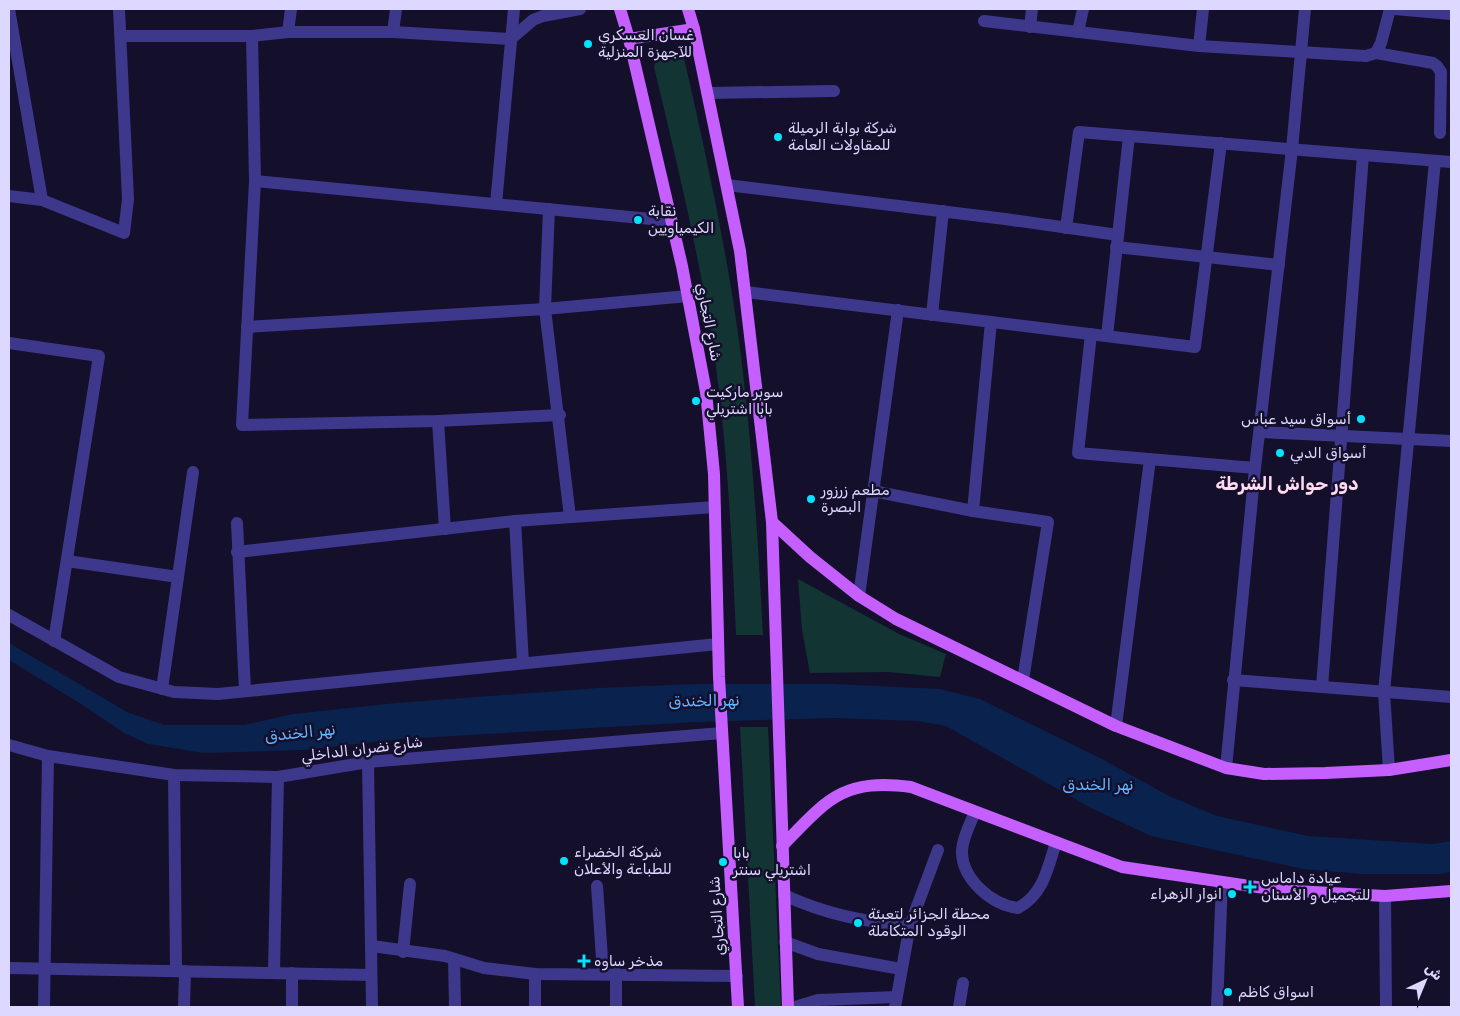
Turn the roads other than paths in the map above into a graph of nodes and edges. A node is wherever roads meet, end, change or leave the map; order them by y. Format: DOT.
graph roads {
  1 [pos="10,9"];
  2 [pos="119,9"];
  3 [pos="291,9"];
  4 [pos="396,9"];
  5 [pos="514,9"];
  6 [pos="580,9"];
  7 [pos="620,9"];
  8 [pos="688,9"];
  9 [pos="1032,9"];
  10 [pos="1083,9"];
  11 [pos="1203,9"];
  12 [pos="1305,9"];
  13 [pos="1390,9"];
  14 [pos="1395,9"];
  15 [pos="1451,14"];
  16 [pos="984,21"];
  17 [pos="1030,27"];
  18 [pos="694,29"];
  19 [pos="288,32"];
  20 [pos="392,32"];
  21 [pos="1078,32"];
  22 [pos="121,36"];
  23 [pos="252,36"];
  24 [pos="511,39"];
  25 [pos="629,39"];
  26 [pos="1199,46"];
  27 [pos="1300,52"];
  28 [pos="1376,53"];
  29 [pos="834,92"];
  30 [pos="708,93"];
  31 [pos="1440,133"];
  32 [pos="1129,136"];
  33 [pos="1221,144"];
  34 [pos="1292,149"];
  35 [pos="1363,155"];
  36 [pos="1435,161"];
  37 [pos="1451,162"];
  38 [pos="255,181"];
  39 [pos="727,185"];
  40 [pos="9,196"];
  41 [pos="42,200"];
  42 [pos="496,204"];
  43 [pos="549,210"];
  44 [pos="943,211"];
  45 [pos="672,221"];
  46 [pos="1066,228"];
  47 [pos="1117,241"];
  48 [pos="1206,258"];
  49 [pos="1278,265"];
  50 [pos="746,292"];
  51 [pos="688,296"];
  52 [pos="546,309"];
  53 [pos="898,310"];
  54 [pos="932,315"];
  55 [pos="991,322"];
  56 [pos="247,327"];
  57 [pos="1091,334"];
  58 [pos="1106,336"];
  59 [pos="9,343"];
  60 [pos="560,415"];
  61 [pos="438,421"];
  62 [pos="1260,432"];
  63 [pos="1341,435"];
  64 [pos="1408,439"];
  65 [pos="1451,441"];
  66 [pos="1150,459"];
  67 [pos="1255,468"];
  68 [pos="193,472"];
  69 [pos="873,491"];
  70 [pos="715,507"];
  71 [pos="973,511"];
  72 [pos="570,517"];
  73 [pos="515,522"];
  74 [pos="772,522"];
  75 [pos="238,523"];
  76 [pos="445,529"];
  77 [pos="237,552"];
  78 [pos="67,560"];
  79 [pos="178,577"];
  80 [pos="859,596"];
  81 [pos="9,614"];
  82 [pos="54,641"];
  83 [pos="718,644"];
  84 [pos="523,662"];
  85 [pos="1024,680"];
  86 [pos="1233,680"];
  87 [pos="1322,687"];
  88 [pos="162,689"];
  89 [pos="245,691"];
  90 [pos="1384,692"];
  91 [pos="1451,696"];
  92 [pos="1116,726"];
  93 [pos="722,733"];
  94 [pos="9,745"];
  95 [pos="48,756"];
  96 [pos="1451,760"];
  97 [pos="368,762"];
  98 [pos="1226,768"];
  99 [pos="1389,770"];
  100 [pos="174,775"];
  101 [pos="278,777"];
  102 [pos="975,812"];
  103 [pos="1056,842"];
  104 [pos="782,846"];
  105 [pos="938,850"];
  106 [pos="1222,882"];
  107 [pos="410,884"];
  108 [pos="597,886"];
  109 [pos="1451,891"];
  110 [pos="784,895"];
  111 [pos="1385,896"];
  112 [pos="910,924"];
  113 [pos="786,942"];
  114 [pos="372,946"];
  115 [pos="403,952"];
  116 [pos="454,959"];
  117 [pos="44,967"];
  118 [pos="9,968"];
  119 [pos="901,969"];
  120 [pos="180,970"];
  121 [pos="274,972"];
  122 [pos="292,973"];
  123 [pos="610,973"];
  124 [pos="535,974"];
  125 [pos="371,975"];
  126 [pos="737,976"];
  127 [pos="963,983"];
  128 [pos="896,1002"];
  129 [pos="44,1007"];
  130 [pos="184,1007"];
  131 [pos="292,1007"];
  132 [pos="372,1007"];
  133 [pos="455,1007"];
  134 [pos="535,1007"];
  135 [pos="616,1007"];
  136 [pos="738,1007"];
  137 [pos="788,1007"];
  138 [pos="795,1007"];
  139 [pos="959,1007"];
  140 [pos="1217,1007"];
  141 [pos="1386,1007"];
  1 -- 41 [label="street"];
  2 -- 22 [label="street"];
  3 -- 19 [label="street"];
  4 -- 20 [label="street"];
  5 -- 24 [label="street"];
  6 -- 24 [label="street"];
  7 -- 25 [label="main road, شارع التجاري"];
  8 -- 18 [label="main road"];
  9 -- 17 [label="street"];
  10 -- 21 [label="street"];
  11 -- 26 [label="street"];
  12 -- 27 [label="street"];
  13 -- 28 [label="street"];
  14 -- 15 [label="street"];
  16 -- 17 [label="street"];
  17 -- 21 [label="street"];
  18 -- 25 [label="main road"];
  18 -- 30 [label="main road"];
  19 -- 20 [label="street"];
  19 -- 23 [label="street"];
  20 -- 24 [label="street"];
  21 -- 26 [label="street"];
  22 -- 23 [label="street"];
  22 -- 41 [label="street"];
  23 -- 38 [label="street"];
  24 -- 42 [label="street"];
  25 -- 45 [label="main road, شارع التجاري"];
  26 -- 27 [label="street"];
  27 -- 28 [label="street"];
  27 -- 34 [label="street"];
  28 -- 31 [label="street"];
  29 -- 30 [label="street"];
  30 -- 39 [label="main road"];
  32 -- 33 [label="street"];
  32 -- 46 [label="street"];
  32 -- 47 [label="street"];
  33 -- 34 [label="street"];
  33 -- 48 [label="street"];
  34 -- 35 [label="street"];
  34 -- 49 [label="street"];
  35 -- 36 [label="street"];
  35 -- 63 [label="street"];
  36 -- 37 [label="street"];
  36 -- 64 [label="street"];
  38 -- 42 [label="street"];
  38 -- 56 [label="street"];
  39 -- 44 [label="street"];
  39 -- 50 [label="main road"];
  40 -- 41 [label="street"];
  42 -- 43 [label="street"];
  43 -- 45 [label="street"];
  43 -- 52 [label="street"];
  44 -- 46 [label="street"];
  44 -- 54 [label="street"];
  45 -- 51 [label="main road, شارع التجاري"];
  46 -- 47 [label="street"];
  47 -- 48 [label="street"];
  47 -- 58 [label="street"];
  48 -- 49 [label="street"];
  48 -- 58 [label="street"];
  49 -- 62 [label="street"];
  50 -- 53 [label="street"];
  50 -- 74 [label="main road"];
  51 -- 52 [label="street"];
  51 -- 70 [label="main road, شارع التجاري"];
  52 -- 56 [label="street"];
  52 -- 60 [label="street"];
  53 -- 54 [label="street"];
  53 -- 69 [label="street"];
  54 -- 55 [label="street"];
  55 -- 57 [label="street"];
  55 -- 71 [label="street"];
  56 -- 61 [label="street"];
  57 -- 58 [label="street"];
  57 -- 66 [label="street"];
  59 -- 78 [label="street"];
  60 -- 61 [label="street"];
  60 -- 72 [label="street"];
  61 -- 76 [label="street"];
  62 -- 63 [label="street"];
  62 -- 67 [label="street"];
  63 -- 64 [label="street"];
  63 -- 87 [label="street"];
  64 -- 65 [label="street"];
  64 -- 90 [label="street"];
  66 -- 67 [label="street"];
  66 -- 92 [label="street"];
  67 -- 86 [label="street"];
  68 -- 79 [label="street"];
  69 -- 71 [label="street"];
  69 -- 80 [label="street"];
  70 -- 72 [label="street"];
  70 -- 83 [label="main road, شارع التجاري"];
  71 -- 85 [label="street"];
  72 -- 73 [label="street"];
  73 -- 76 [label="street"];
  73 -- 84 [label="street"];
  74 -- 80 [label="main road"];
  74 -- 104 [label="main road"];
  75 -- 77 [label="street"];
  76 -- 77 [label="street"];
  77 -- 89 [label="street"];
  78 -- 79 [label="street"];
  78 -- 82 [label="street"];
  79 -- 88 [label="street"];
  80 -- 85 [label="main road"];
  81 -- 82 [label="street"];
  82 -- 88 [label="street"];
  83 -- 84 [label="street"];
  83 -- 93 [label="main road, شارع التجاري"];
  84 -- 89 [label="street"];
  85 -- 92 [label="main road"];
  86 -- 87 [label="street"];
  86 -- 98 [label="street"];
  87 -- 90 [label="street"];
  88 -- 89 [label="street"];
  90 -- 91 [label="street"];
  90 -- 99 [label="street"];
  92 -- 98 [label="main road"];
  93 -- 97 [label="street, شارع نضران الداخلي"];
  93 -- 126 [label="main road, شارع التجاري"];
  94 -- 95 [label="street, شارع نضران الداخلي"];
  95 -- 100 [label="street, شارع نضران الداخلي"];
  95 -- 117 [label="street"];
  96 -- 99 [label="main road"];
  97 -- 101 [label="street, شارع نضران الداخلي"];
  97 -- 114 [label="street"];
  98 -- 99 [label="main road"];
  100 -- 101 [label="street, شارع نضران الداخلي"];
  100 -- 120 [label="street"];
  101 -- 121 [label="street"];
  102 -- 103 [label="main road"];
  102 -- 103 [label="street"];
  102 -- 104 [label="main road"];
  103 -- 106 [label="main road"];
  104 -- 110 [label="main road"];
  105 -- 112 [label="street"];
  106 -- 111 [label="main road"];
  106 -- 140 [label="street"];
  107 -- 115 [label="street"];
  108 -- 123 [label="street"];
  109 -- 111 [label="main road"];
  110 -- 112 [label="street"];
  110 -- 113 [label="main road"];
  111 -- 141 [label="street"];
  112 -- 119 [label="street"];
  113 -- 119 [label="street"];
  113 -- 137 [label="main road"];
  114 -- 115 [label="street"];
  114 -- 125 [label="street"];
  115 -- 116 [label="street"];
  116 -- 124 [label="street"];
  116 -- 133 [label="street"];
  117 -- 118 [label="street"];
  117 -- 120 [label="street"];
  117 -- 129 [label="street"];
  119 -- 128 [label="street"];
  120 -- 121 [label="street"];
  120 -- 130 [label="street"];
  121 -- 122 [label="street"];
  122 -- 125 [label="street"];
  122 -- 131 [label="street"];
  123 -- 124 [label="street"];
  123 -- 126 [label="street"];
  123 -- 135 [label="street"];
  124 -- 134 [label="street"];
  125 -- 132 [label="street"];
  126 -- 136 [label="main road, شارع التجاري"];
  127 -- 139 [label="street"];
  128 -- 138 [label="street"];
}
